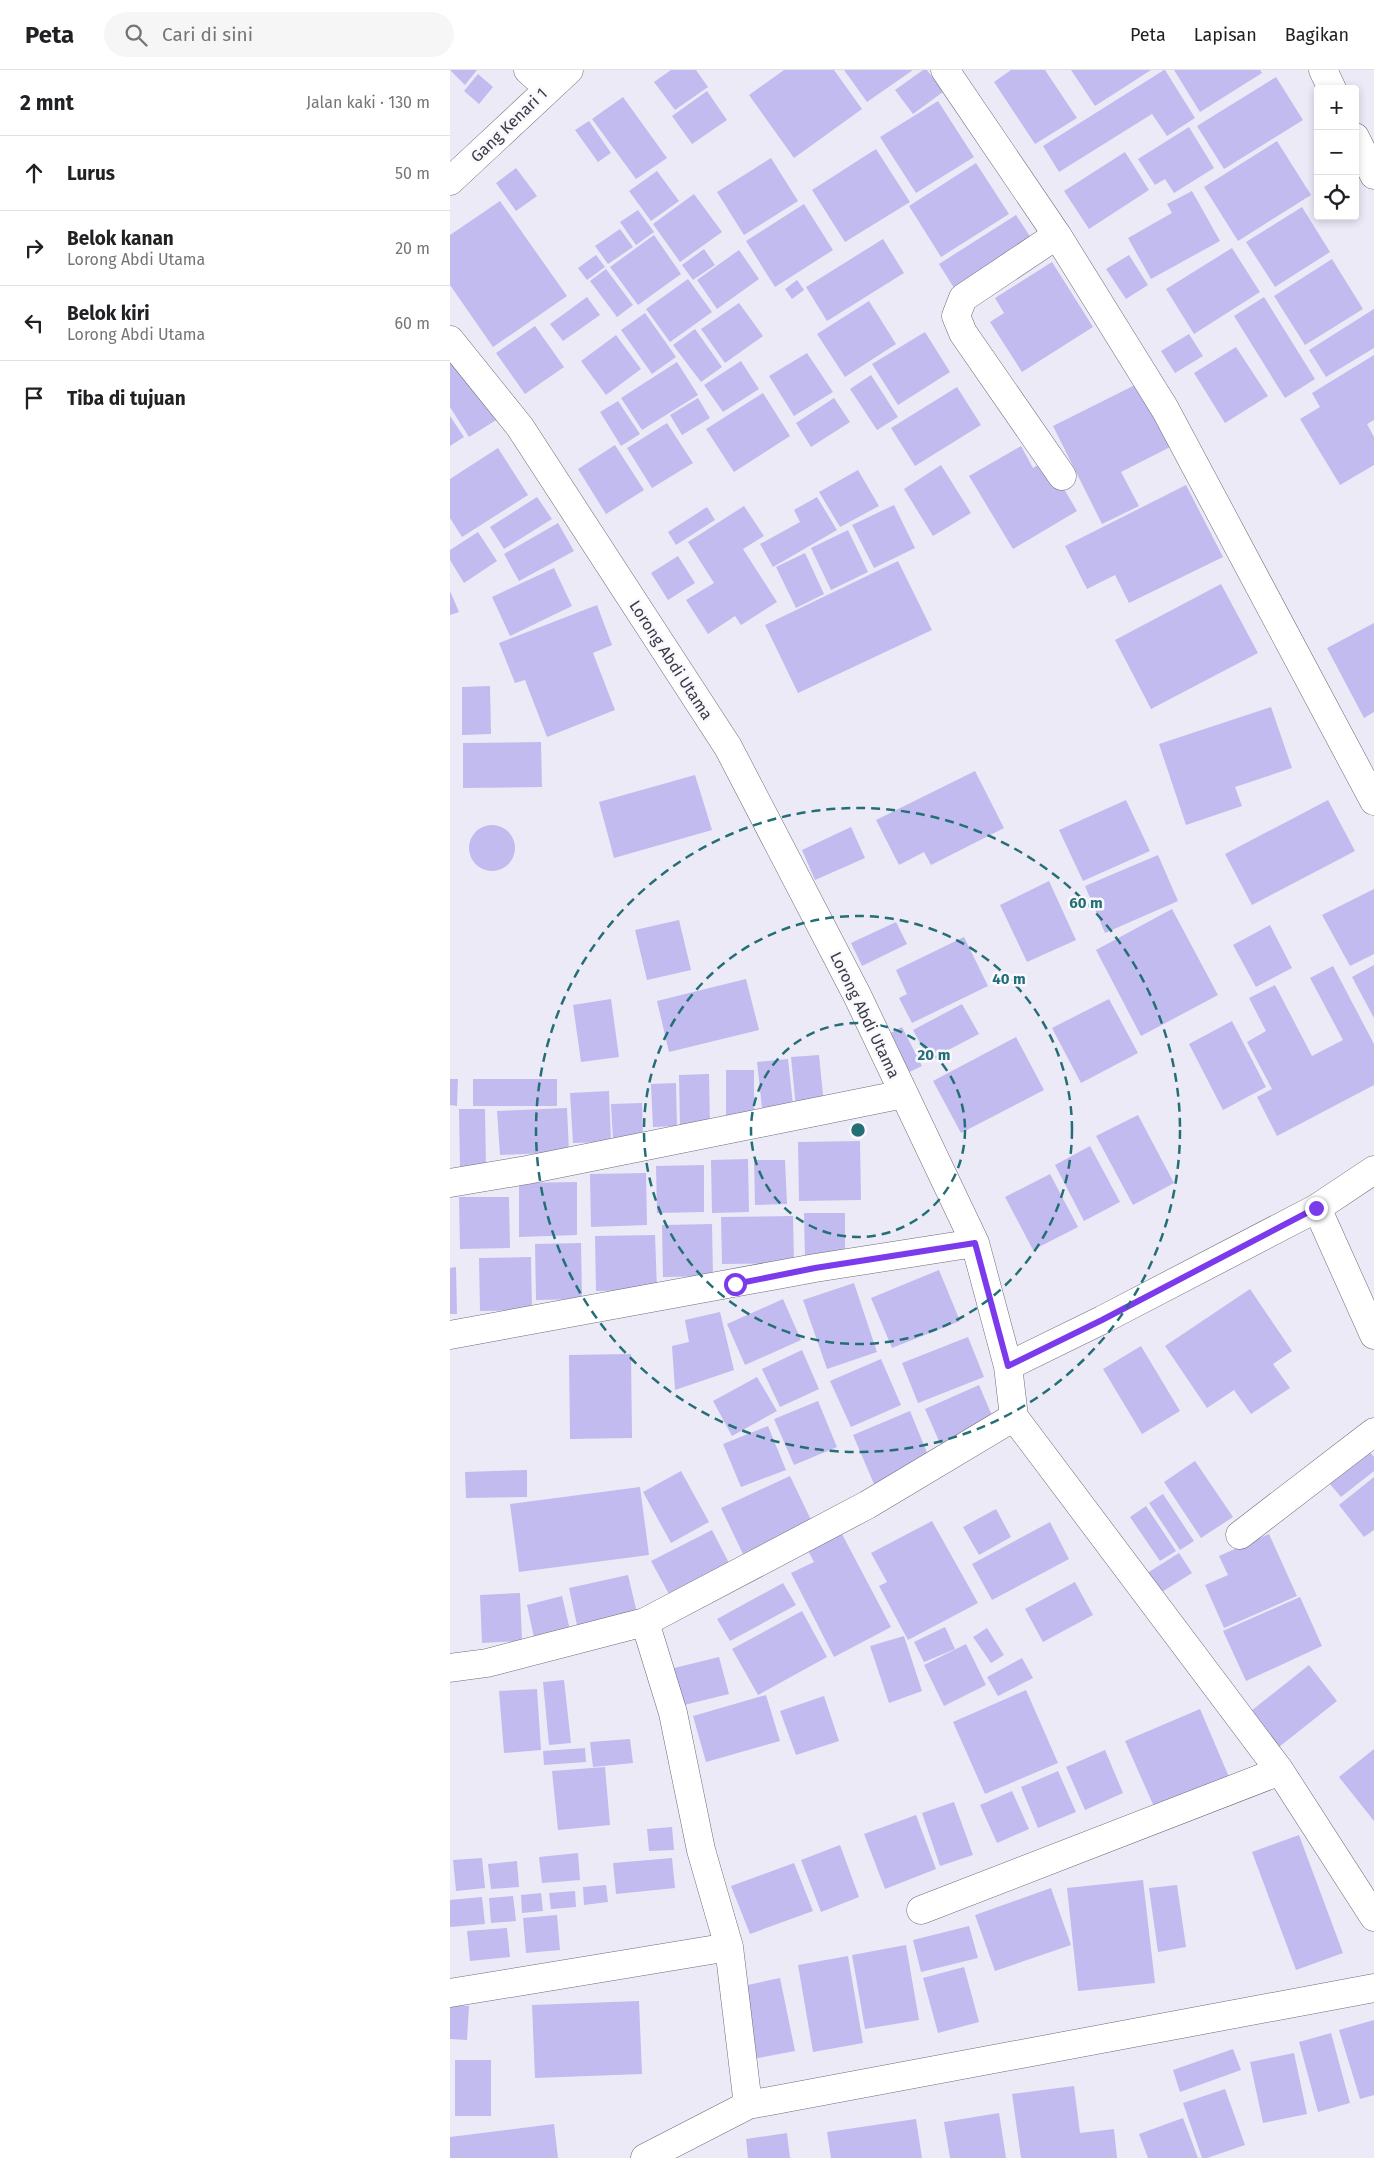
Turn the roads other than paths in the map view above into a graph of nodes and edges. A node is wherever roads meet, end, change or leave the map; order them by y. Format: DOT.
graph roads {
  1 [pos="528,70"];
  2 [pos="568,70"];
  3 [pos="945,70"];
  4 [pos="1323,70"];
  5 [pos="1330,85"];
  6 [pos="548,88"];
  7 [pos="1374,124"];
  8 [pos="1359,133"];
  9 [pos="1359,144"];
  10 [pos="1374,176"];
  11 [pos="450,181"];
  12 [pos="1057,235"];
  13 [pos="450,340"];
  14 [pos="1062,476"];
  15 [pos="1374,801"];
  16 [pos="904,1094"];
  17 [pos="1374,1170"];
  18 [pos="450,1183"];
  19 [pos="1316,1208"];
  20 [pos="975,1243"];
  21 [pos="1374,1334"];
  22 [pos="450,1335"];
  23 [pos="1008,1366"];
  24 [pos="1014,1417"];
  25 [pos="1374,1432"];
  26 [pos="1240,1535"];
  27 [pos="645,1622"];
  28 [pos="450,1668"];
  29 [pos="1280,1771"];
  30 [pos="921,1910"];
  31 [pos="1374,1916"];
  32 [pos="729,1948"];
  33 [pos="1374,1988"];
  34 [pos="450,1993"];
  35 [pos="748,2105"];
  36 [pos="645,2158"];
  1 -- 6 [label="street"];
  2 -- 6 [label="street, Gang Kenari 1"];
  3 -- 12 [label="street"];
  4 -- 5 [label="street"];
  6 -- 11 [label="street, Gang Kenari 1"];
  7 -- 8 [label="street"];
  9 -- 10 [label="street"];
  12 -- 14 [label="street"];
  12 -- 15 [label="street"];
  13 -- 16 [label="street, Lorong Abdi Utama"];
  16 -- 18 [label="street"];
  16 -- 20 [label="street, Lorong Abdi Utama"];
  17 -- 19 [label="street"];
  19 -- 21 [label="street"];
  19 -- 23 [label="street"];
  20 -- 22 [label="street"];
  20 -- 23 [label="street, Lorong Abdi Utama"];
  23 -- 24 [label="street, Lorong Abdi Utama"];
  24 -- 27 [label="street"];
  24 -- 29 [label="street"];
  25 -- 26 [label="street"];
  27 -- 28 [label="street"];
  27 -- 32 [label="street"];
  29 -- 30 [label="street"];
  29 -- 31 [label="street"];
  32 -- 34 [label="street"];
  32 -- 35 [label="street"];
  33 -- 35 [label="street"];
  35 -- 36 [label="street"];
}
